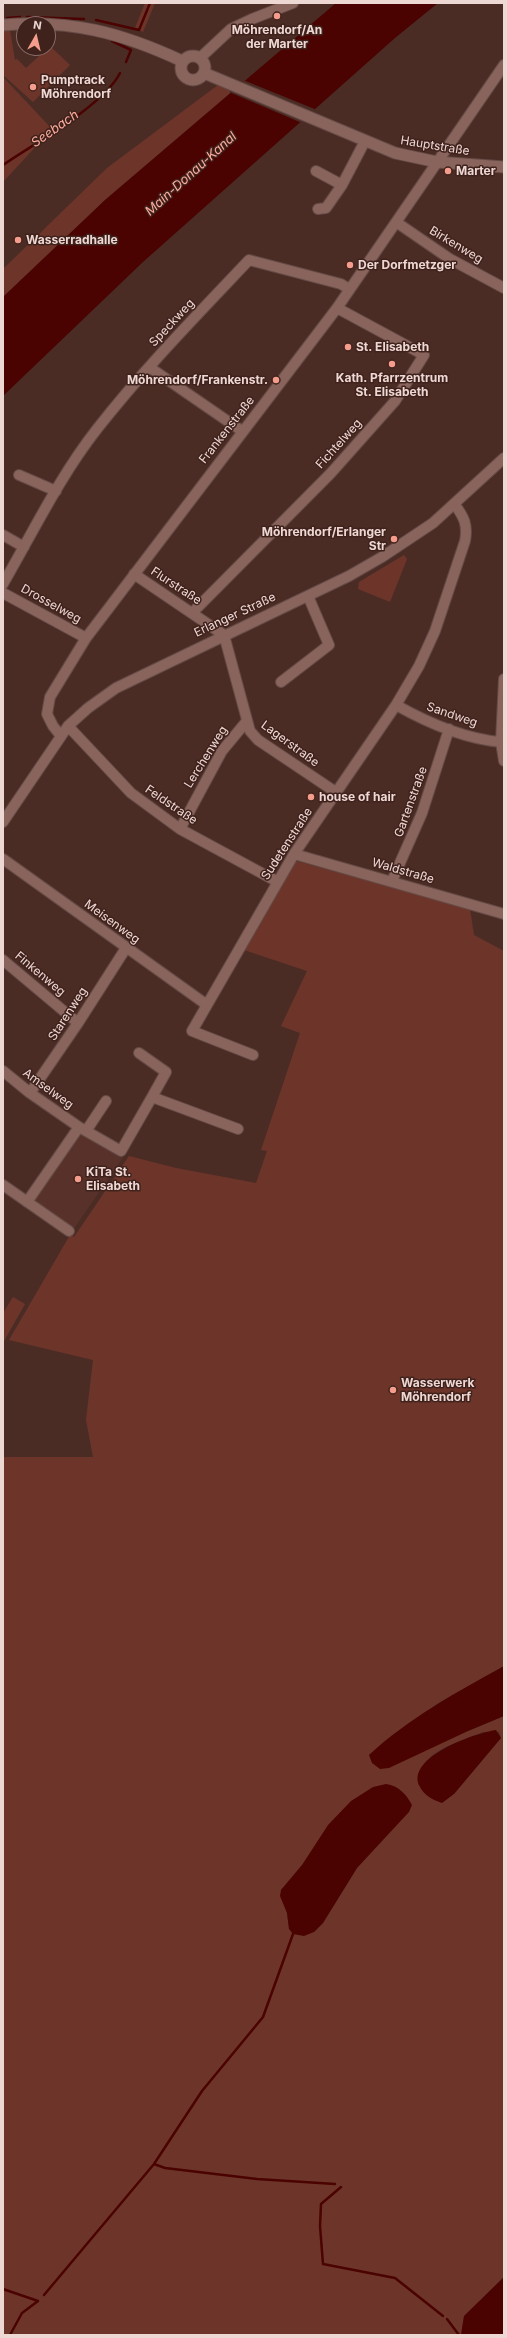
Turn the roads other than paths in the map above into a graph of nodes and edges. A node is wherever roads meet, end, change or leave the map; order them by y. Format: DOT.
graph roads {
  1 [pos="293,3"];
  2 [pos="3,25"];
  3 [pos="200,58"];
  4 [pos="182,61"];
  5 [pos="504,65"];
  6 [pos="204,73"];
  7 [pos="365,141"];
  8 [pos="437,162"];
  9 [pos="504,167"];
  10 [pos="316,171"];
  11 [pos="342,185"];
  12 [pos="318,209"];
  13 [pos="396,222"];
  14 [pos="504,288"];
  15 [pos="349,289"];
  16 [pos="337,308"];
  17 [pos="149,367"];
  18 [pos="242,431"];
  19 [pos="504,458"];
  20 [pos="18,474"];
  21 [pos="56,491"];
  22 [pos="455,505"];
  23 [pos="3,535"];
  24 [pos="24,547"];
  25 [pos="134,574"];
  26 [pos="3,584"];
  27 [pos="3,593"];
  28 [pos="308,596"];
  29 [pos="193,612"];
  30 [pos="224,635"];
  31 [pos="86,638"];
  32 [pos="504,679"];
  33 [pos="281,682"];
  34 [pos="396,705"];
  35 [pos="246,722"];
  36 [pos="68,726"];
  37 [pos="449,730"];
  38 [pos="61,736"];
  39 [pos="501,742"];
  40 [pos="504,761"];
  41 [pos="336,793"];
  42 [pos="3,822"];
  43 [pos="180,829"];
  44 [pos="294,854"];
  45 [pos="3,859"];
  46 [pos="392,881"];
  47 [pos="278,882"];
  48 [pos="504,914"];
  49 [pos="126,948"];
  50 [pos="3,960"];
  51 [pos="207,1005"];
  52 [pos="78,1023"];
  53 [pos="139,1053"];
  54 [pos="253,1055"];
  55 [pos="3,1071"];
  56 [pos="30,1093"];
  57 [pos="152,1097"];
  58 [pos="106,1101"];
  59 [pos="82,1129"];
  60 [pos="238,1129"];
  61 [pos="3,1185"];
  62 [pos="27,1202"];
  63 [pos="69,1231"];
  1 -- 3 [label="street"];
  2 -- 4 [label="street"];
  3 -- 4 [label="street"];
  3 -- 6 [label="street"];
  4 -- 6 [label="street"];
  5 -- 8 [label="street, Frankenstraße"];
  6 -- 7 [label="street, Hauptstraße"];
  7 -- 8 [label="street, Hauptstraße"];
  7 -- 11 [label="street"];
  8 -- 9 [label="street, Hauptstraße"];
  8 -- 13 [label="street, Frankenstraße"];
  10 -- 11 [label="street"];
  11 -- 12 [label="street"];
  13 -- 14 [label="street, Birkenweg"];
  13 -- 15 [label="street, Frankenstraße"];
  15 -- 16 [label="street, Frankenstraße"];
  15 -- 17 [label="street, Speckweg"];
  16 -- 18 [label="street, Frankenstraße"];
  16 -- 29 [label="street, Fichtelweg"];
  17 -- 18 [label="street"];
  17 -- 21 [label="street, Speckweg"];
  18 -- 25 [label="street, Frankenstraße"];
  19 -- 22 [label="street, Erlanger Straße"];
  20 -- 21 [label="street"];
  21 -- 24 [label="street, Speckweg"];
  22 -- 28 [label="street, Erlanger Straße"];
  22 -- 34 [label="street, Sudetenstraße"];
  23 -- 24 [label="street"];
  24 -- 26 [label="street, Speckweg"];
  25 -- 29 [label="street, Flurstraße"];
  25 -- 31 [label="street, Frankenstraße"];
  27 -- 31 [label="street, Drosselweg"];
  28 -- 30 [label="street, Erlanger Straße"];
  28 -- 33 [label="street"];
  29 -- 30 [label="street, Flurstraße"];
  30 -- 35 [label="street, Lagerstraße"];
  30 -- 36 [label="street, Erlanger Straße"];
  31 -- 38 [label="street, Frankenstraße"];
  32 -- 39 [label="street"];
  34 -- 37 [label="street, Sandweg"];
  34 -- 41 [label="street, Sudetenstraße"];
  35 -- 41 [label="street, Lagerstraße"];
  35 -- 43 [label="street, Lerchenweg"];
  36 -- 38 [label="street, Erlanger Straße"];
  36 -- 43 [label="street, Feldstraße"];
  37 -- 39 [label="street, Sandweg"];
  37 -- 46 [label="street, Gartenstraße"];
  38 -- 42 [label="street, Erlanger Straße"];
  39 -- 40 [label="street"];
  41 -- 44 [label="street, Sudetenstraße"];
  43 -- 47 [label="street, Feldstraße"];
  44 -- 46 [label="street, Waldstraße"];
  44 -- 47 [label="street, Sudetenstraße"];
  45 -- 49 [label="street, Meisenweg"];
  46 -- 48 [label="street, Waldstraße"];
  47 -- 51 [label="street, Sudetenstraße"];
  49 -- 51 [label="street, Meisenweg"];
  49 -- 52 [label="street, Starenweg"];
  50 -- 52 [label="street, Finkenweg"];
  51 -- 54 [label="street, Sudetenstraße"];
  52 -- 56 [label="street, Starenweg"];
  53 -- 57 [label="street, Amselweg"];
  55 -- 56 [label="street, Amselweg"];
  56 -- 59 [label="street, Amselweg"];
  57 -- 59 [label="street, Amselweg"];
  57 -- 60 [label="street"];
  58 -- 59 [label="street"];
  59 -- 62 [label="street"];
  61 -- 62 [label="street"];
  62 -- 63 [label="street"];
}
